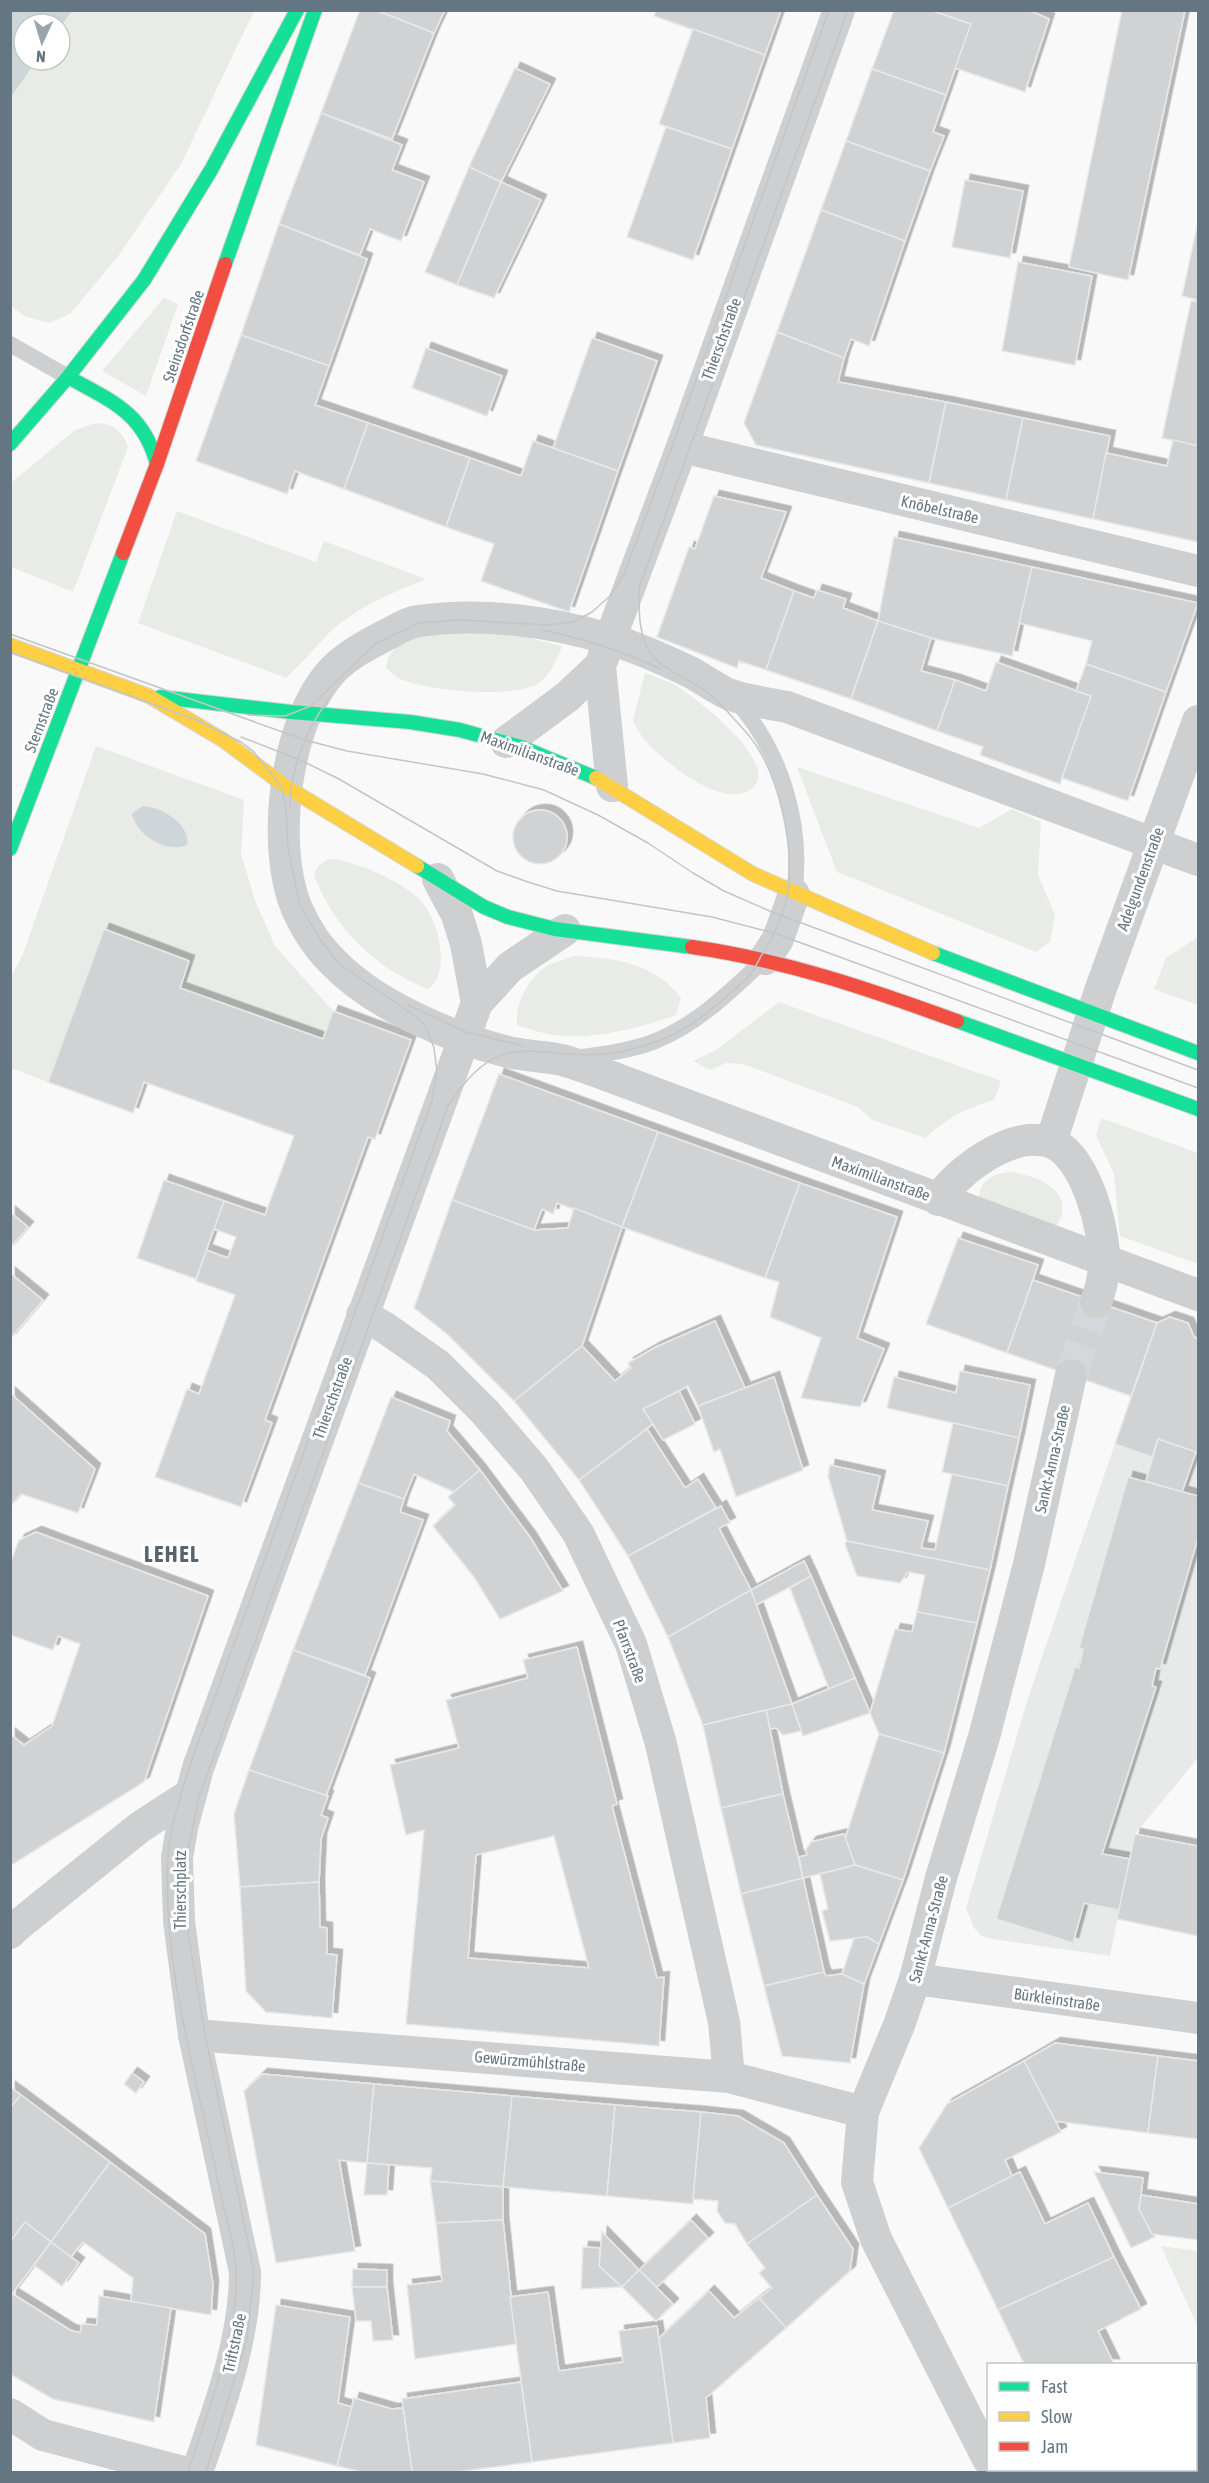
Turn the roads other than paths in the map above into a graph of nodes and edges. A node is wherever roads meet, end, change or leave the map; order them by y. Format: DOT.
graph roads {
  1 [pos="297,10"];
  2 [pos="315,10"];
  3 [pos="839,10"];
  4 [pos="10,344"];
  5 [pos="68,377"];
  6 [pos="10,444"];
  7 [pos="682,447"];
  8 [pos="157,464"];
  9 [pos="1198,571"];
  10 [pos="10,645"];
  11 [pos="605,653"];
  12 [pos="78,670"];
  13 [pos="729,694"];
  14 [pos="149,696"];
  15 [pos="307,713"];
  16 [pos="1198,721"];
  17 [pos="506,742"];
  18 [pos="285,786"];
  19 [pos="612,786"];
  20 [pos="1152,843"];
  21 [pos="10,849"];
  22 [pos="1198,860"];
  23 [pos="438,879"];
  24 [pos="794,894"];
  25 [pos="565,930"];
  26 [pos="765,959"];
  27 [pos="477,1003"];
  28 [pos="464,1038"];
  29 [pos="1084,1039"];
  30 [pos="1198,1053"];
  31 [pos="563,1060"];
  32 [pos="1198,1109"];
  33 [pos="1051,1142"];
  34 [pos="938,1200"];
  35 [pos="1105,1260"];
  36 [pos="1198,1295"];
  37 [pos="1096,1302"];
  38 [pos="362,1316"];
  39 [pos="1071,1375"];
  40 [pos="190,1794"];
  41 [pos="13,1926"];
  42 [pos="915,1979"];
  43 [pos="1198,2018"];
  44 [pos="194,2035"];
  45 [pos="729,2077"];
  46 [pos="863,2112"];
  47 [pos="232,2210"];
  48 [pos="10,2414"];
  49 [pos="987,2456"];
  50 [pos="197,2471"];
  1 -- 5 [label="main road"];
  2 -- 8 [label="main road, Steinsdorfstraße"];
  3 -- 7 [label="street, Thierschstraße"];
  4 -- 5 [label="lane"];
  5 -- 6 [label="main road"];
  5 -- 8 [label="main road"];
  7 -- 9 [label="street, Knöbelstraße"];
  7 -- 11 [label="street, Thierschstraße"];
  8 -- 12 [label="main road, Steinsdorfstraße"];
  10 -- 12 [label="main road, Maximilianstraße"];
  11 -- 13 [label="street, Maximilianstraße"];
  11 -- 15 [label="street, Maximilianstraße"];
  11 -- 17 [label="street, Thierschstraße"];
  11 -- 19 [label="street, Thierschstraße"];
  12 -- 14 [label="main road, Maximilianstraße"];
  12 -- 21 [label="main road, Sternstraße"];
  13 -- 20 [label="street, Maximilianstraße"];
  13 -- 24 [label="lane, Maximilianstraße"];
  14 -- 15 [label="main road, Maximilianstraße"];
  14 -- 18 [label="main road, Maximilianstraße"];
  15 -- 17 [label="main road, Maximilianstraße"];
  15 -- 18 [label="street, Maximilianstraße"];
  16 -- 20 [label="street, Adelgundenstraße"];
  17 -- 19 [label="main road, Maximilianstraße"];
  18 -- 23 [label="main road, Maximilianstraße"];
  18 -- 28 [label="street, Maximilianstraße"];
  19 -- 24 [label="main road, Maximilianstraße"];
  20 -- 22 [label="street, Maximilianstraße"];
  20 -- 29 [label="street, Adelgundenstraße"];
  23 -- 25 [label="main road, Maximilianstraße"];
  23 -- 27 [label="street"];
  24 -- 26 [label="street"];
  24 -- 29 [label="main road, Maximilianstraße"];
  25 -- 26 [label="main road, Maximilianstraße"];
  25 -- 27 [label="street, Thierschstraße"];
  26 -- 29 [label="main road, Maximilianstraße"];
  26 -- 31 [label="lane, Maximilianstraße"];
  27 -- 28 [label="street, Thierschstraße"];
  28 -- 31 [label="street, Maximilianstraße"];
  28 -- 38 [label="street, Thierschstraße"];
  29 -- 30 [label="main road, Maximilianstraße"];
  29 -- 32 [label="main road, Maximilianstraße"];
  29 -- 33 [label="street"];
  31 -- 34 [label="street, Maximilianstraße"];
  33 -- 34 [label="street"];
  33 -- 35 [label="street"];
  34 -- 35 [label="street, Maximilianstraße"];
  35 -- 36 [label="street, Maximilianstraße"];
  35 -- 37 [label="street"];
  38 -- 40 [label="street, Thierschstraße"];
  38 -- 45 [label="street, Pfarrstraße"];
  39 -- 42 [label="street, Sankt-Anna-Straße"];
  40 -- 41 [label="street"];
  40 -- 44 [label="street, Thierschplatz"];
  42 -- 43 [label="street, Bürkleinstraße"];
  42 -- 46 [label="street, Sankt-Anna-Straße"];
  44 -- 45 [label="street, Gewürzmühlstraße"];
  44 -- 47 [label="street, Thierschplatz"];
  45 -- 46 [label="street, Gewürzmühlstraße"];
  46 -- 49 [label="street, Sankt-Anna-Straße"];
  47 -- 50 [label="street, Triftstraße"];
  48 -- 50 [label="street"];
}
